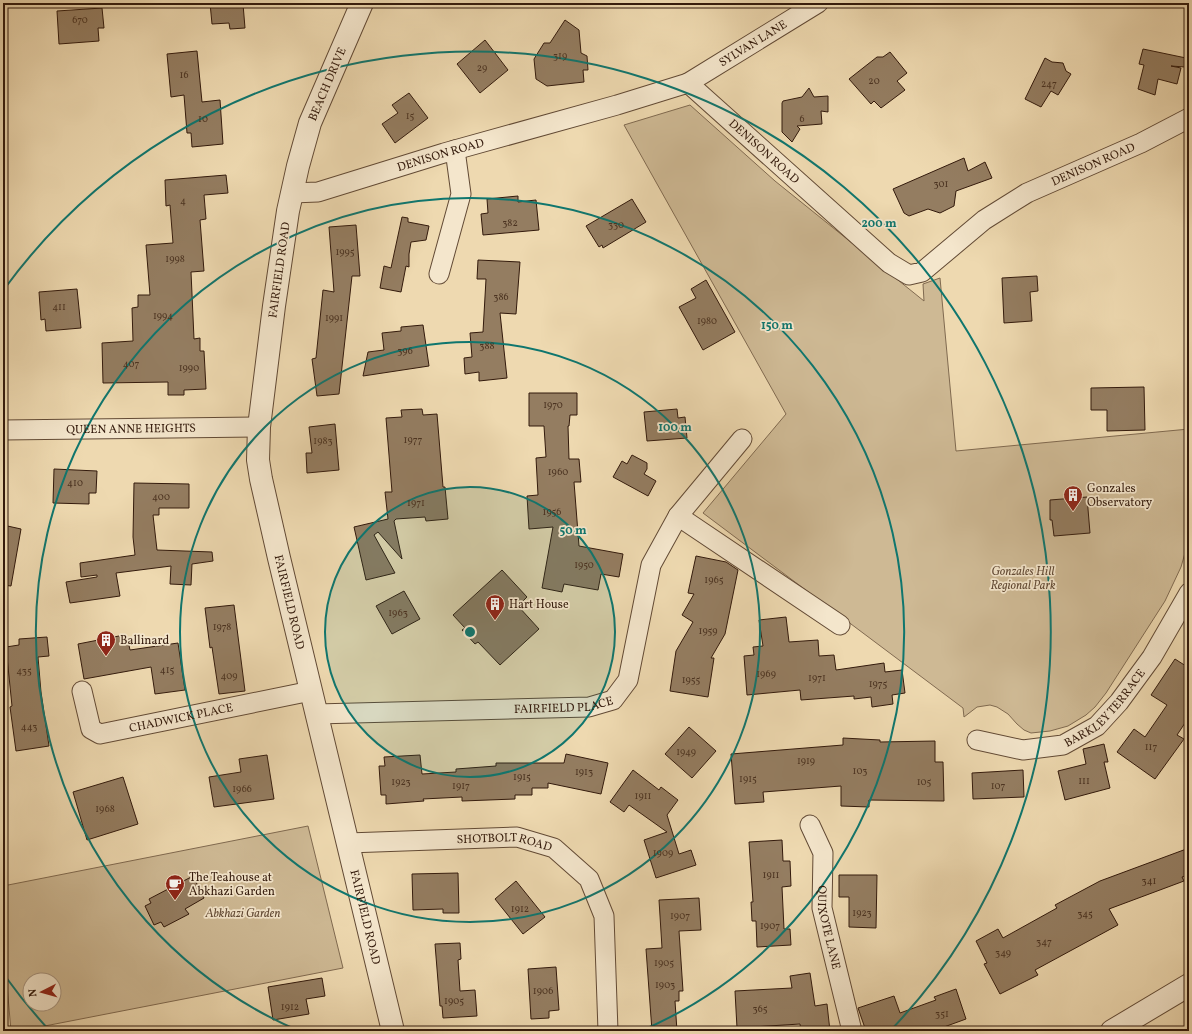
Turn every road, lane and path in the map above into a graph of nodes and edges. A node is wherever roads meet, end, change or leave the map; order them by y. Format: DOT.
graph roads {
  1 [pos="362,3"];
  2 [pos="818,3"];
  3 [pos="688,82"];
  4 [pos="1189,118"];
  5 [pos="455,150"];
  6 [pos="298,166"];
  7 [pos="292,193"];
  8 [pos="439,274"];
  9 [pos="259,427"];
  10 [pos="3,430"];
  11 [pos="742,439"];
  12 [pos="678,516"];
  13 [pos="1189,593"];
  14 [pos="840,625"];
  15 [pos="82,691"];
  16 [pos="311,692"];
  17 [pos="316,714"];
  18 [pos="977,740"];
  19 [pos="810,825"];
  20 [pos="348,843"];
  21 [pos="1189,985"];
  22 [pos="393,1031"];
  23 [pos="608,1031"];
  24 [pos="852,1031"];
  25 [pos="1112,1031"];
  1 -- 6 [label="street, BEACH DRIVE"];
  2 -- 3 [label="street, SYLVAN LANE"];
  3 -- 4 [label="street, DENISON ROAD"];
  3 -- 5 [label="street, DENISON ROAD"];
  5 -- 7 [label="street, DENISON ROAD"];
  5 -- 8 [label="street"];
  6 -- 7 [label="street, FAIRFIELD ROAD"];
  7 -- 9 [label="street, FAIRFIELD ROAD"];
  9 -- 10 [label="street, QUEEN ANNE HEIGHTS"];
  9 -- 16 [label="street, FAIRFIELD ROAD"];
  11 -- 12 [label="street, FAIRFIELD PLACE"];
  12 -- 14 [label="street"];
  12 -- 17 [label="street, FAIRFIELD PLACE"];
  13 -- 18 [label="street, BARKLEY TERRACE"];
  15 -- 16 [label="street, CHADWICK PLACE"];
  16 -- 17 [label="street, FAIRFIELD ROAD"];
  17 -- 20 [label="street, FAIRFIELD ROAD"];
  19 -- 24 [label="street, QUIXOTE LANE"];
  20 -- 22 [label="street, FAIRFIELD ROAD"];
  20 -- 23 [label="street, SHOTBOLT ROAD"];
  21 -- 25 [label="street"];
}
